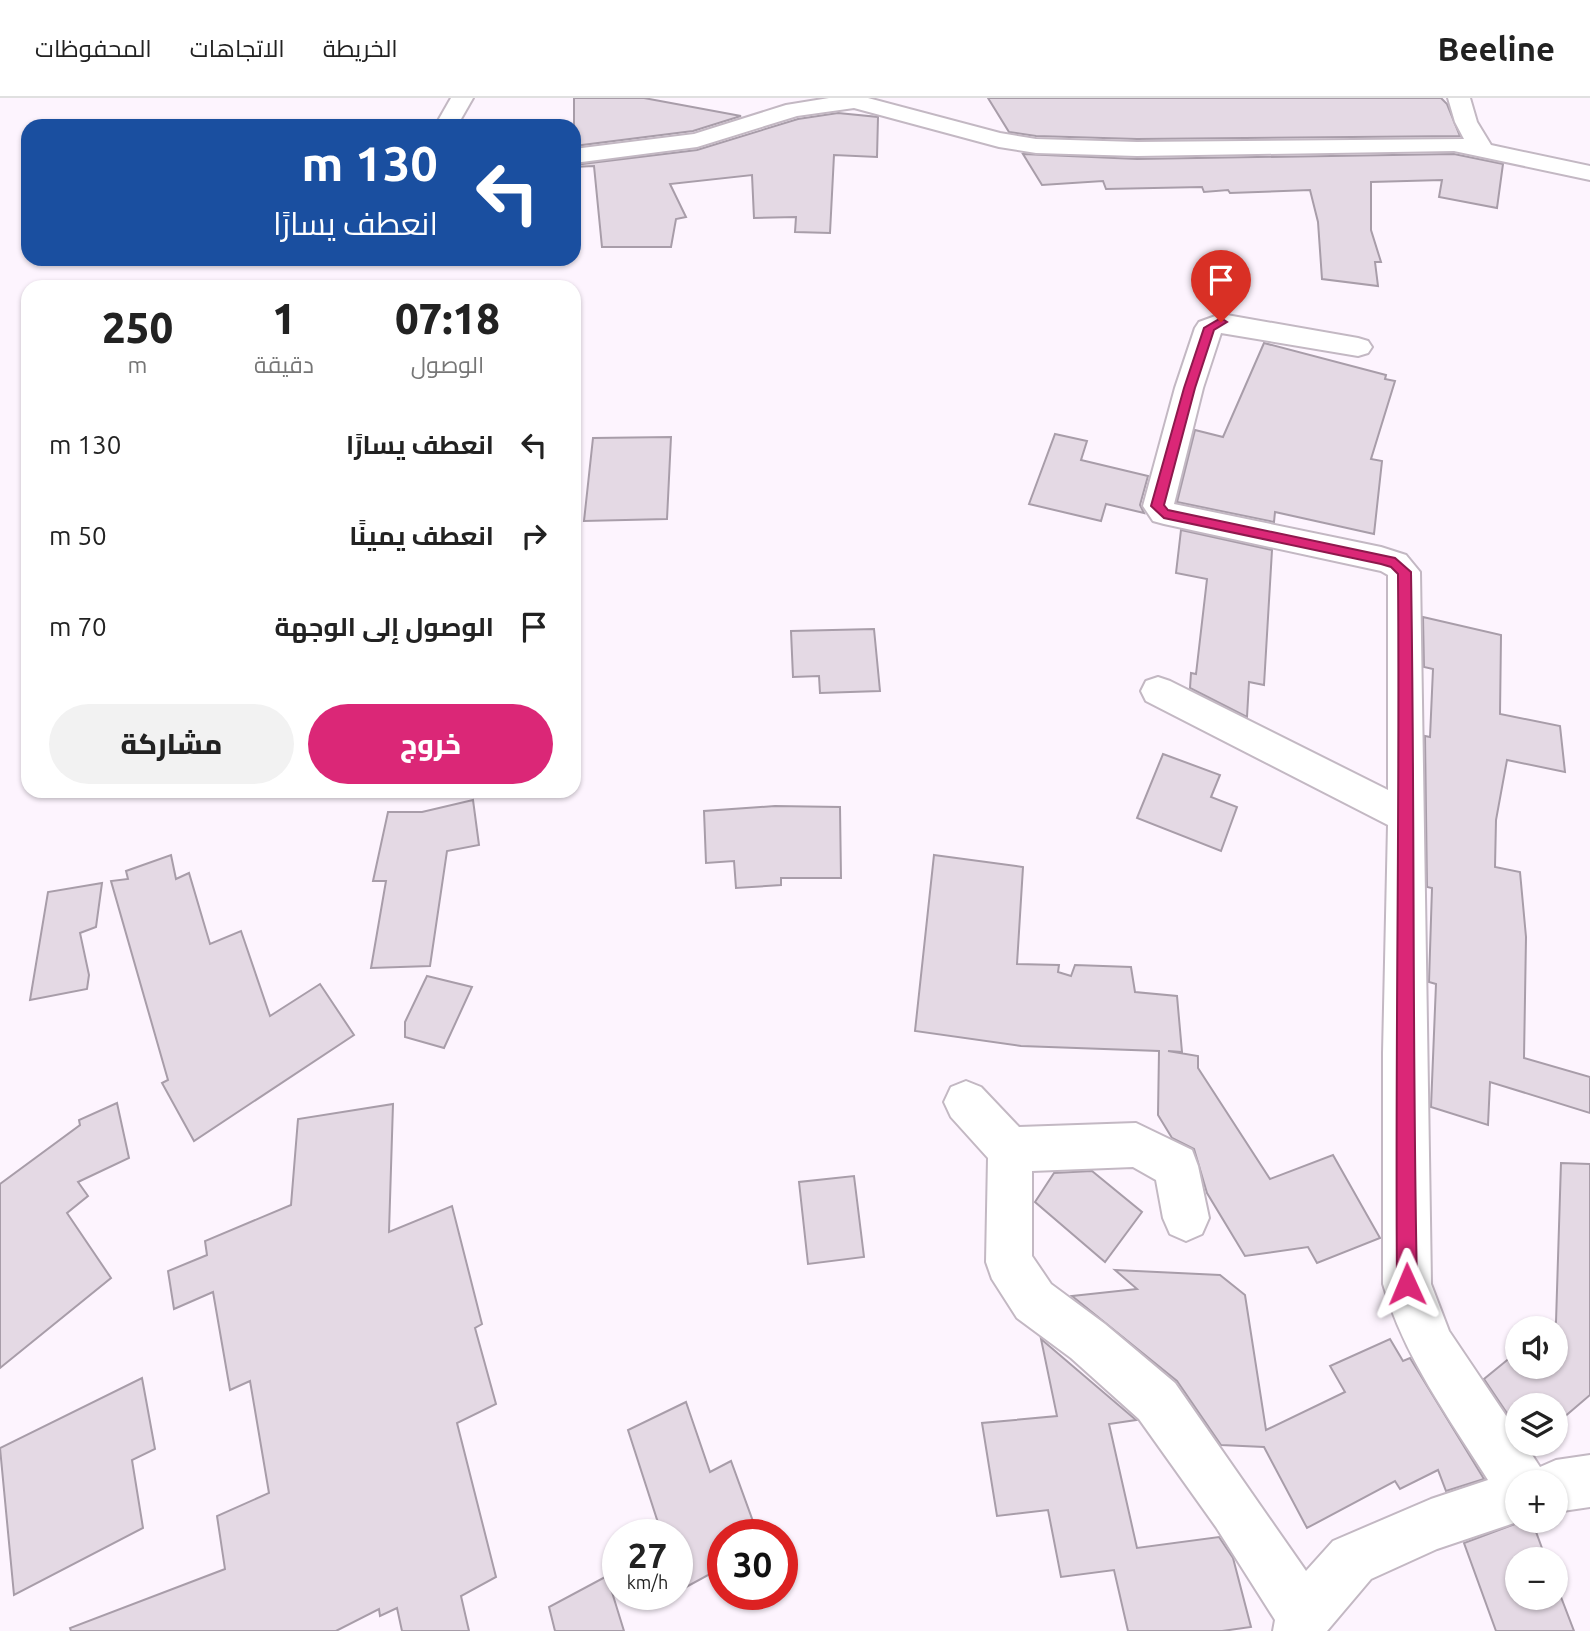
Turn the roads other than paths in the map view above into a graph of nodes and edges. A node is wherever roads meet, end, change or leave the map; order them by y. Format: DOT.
graph roads {
  1 [pos="462,98"];
  2 [pos="1459,98"];
  3 [pos="854,99"];
  4 [pos="450,119"];
  5 [pos="1481,148"];
  6 [pos="581,155"];
  7 [pos="1590,173"];
  8 [pos="1358,347"];
  9 [pos="1158,691"];
  10 [pos="1407,817"];
  11 [pos="966,1102"];
  12 [pos="1010,1150"];
  13 [pos="1186,1218"];
  14 [pos="1512,1470"];
  15 [pos="1590,1481"];
  16 [pos="1568,1484"];
  17 [pos="1505,1500"];
  18 [pos="1302,1623"];
  1 -- 4 [label="street"];
  2 -- 5 [label="street"];
  3 -- 5 [label="street"];
  3 -- 6 [label="street"];
  5 -- 7 [label="street"];
  8 -- 10 [label="street"];
  9 -- 10 [label="street"];
  10 -- 14 [label="street"];
  11 -- 12 [label="street"];
  12 -- 13 [label="street"];
  12 -- 18 [label="street"];
  15 -- 16 [label="street"];
  17 -- 18 [label="street"];
}
